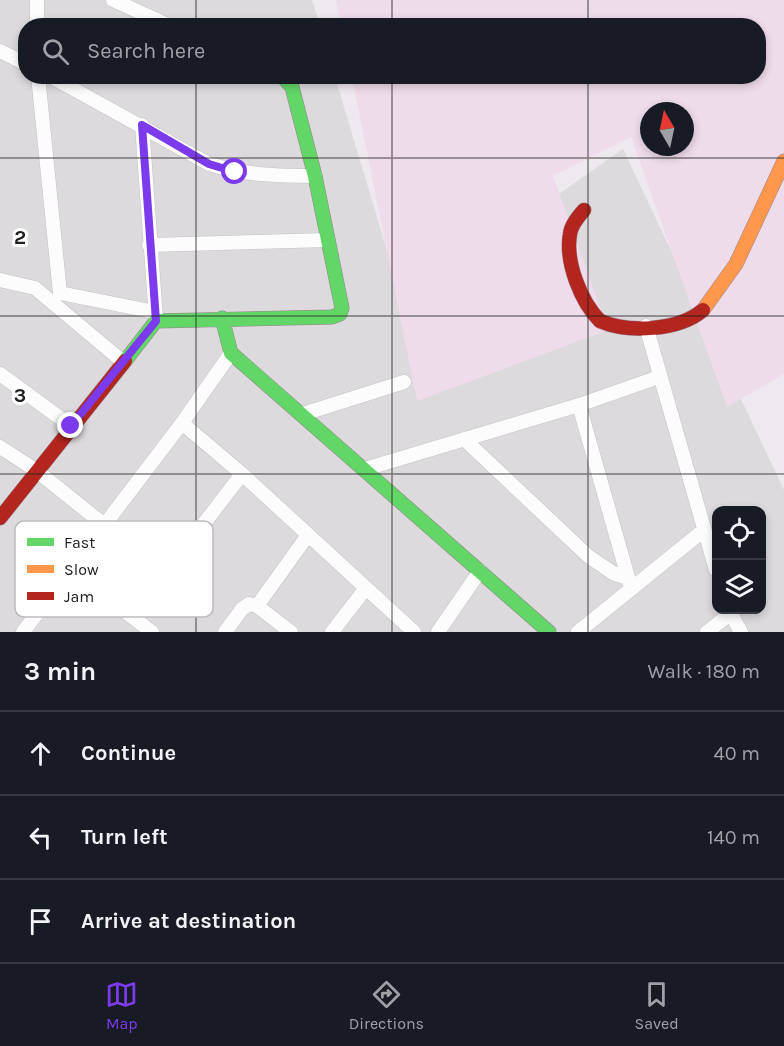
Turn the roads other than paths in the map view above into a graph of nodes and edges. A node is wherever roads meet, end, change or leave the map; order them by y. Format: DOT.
graph roads {
  1 [pos="37,0"];
  2 [pos="113,0"];
  3 [pos="37,18"];
  4 [pos="152,18"];
  5 [pos="0,51"];
  6 [pos="18,60"];
  7 [pos="39,84"];
  8 [pos="65,84"];
  9 [pos="289,84"];
  10 [pos="142,125"];
  11 [pos="784,161"];
  12 [pos="315,176"];
  13 [pos="584,210"];
  14 [pos="328,240"];
  15 [pos="149,245"];
  16 [pos="0,280"];
  17 [pos="35,288"];
  18 [pos="60,292"];
  19 [pos="156,316"];
  20 [pos="222,318"];
  21 [pos="646,327"];
  22 [pos="231,353"];
  23 [pos="122,361"];
  24 [pos="0,374"];
  25 [pos="659,377"];
  26 [pos="404,382"];
  27 [pos="579,405"];
  28 [pos="303,414"];
  29 [pos="182,423"];
  30 [pos="71,426"];
  31 [pos="464,439"];
  32 [pos="0,447"];
  33 [pos="365,469"];
  34 [pos="37,471"];
  35 [pos="242,474"];
  36 [pos="0,518"];
  37 [pos="99,521"];
  38 [pos="105,521"];
  39 [pos="206,521"];
  40 [pos="704,530"];
  41 [pos="308,535"];
  42 [pos="714,560"];
  43 [pos="480,571"];
  44 [pos="629,583"];
  45 [pos="366,588"];
  46 [pos="257,606"];
  47 [pos="728,614"];
  48 [pos="731,614"];
  49 [pos="35,617"];
  50 [pos="132,617"];
  51 [pos="25,631"];
  52 [pos="152,632"];
  53 [pos="225,632"];
  54 [pos="291,632"];
  55 [pos="332,632"];
  56 [pos="414,632"];
  57 [pos="438,632"];
  58 [pos="549,632"];
  59 [pos="578,632"];
  60 [pos="707,632"];
  61 [pos="741,632"];
  1 -- 3 [label="street"];
  2 -- 4 [label="street"];
  5 -- 6 [label="street"];
  7 -- 18 [label="street"];
  8 -- 10 [label="street"];
  9 -- 12 [label="street"];
  10 -- 12 [label="street"];
  10 -- 15 [label="street"];
  11 -- 21 [label="street"];
  12 -- 14 [label="street"];
  13 -- 21 [label="street"];
  14 -- 15 [label="street"];
  14 -- 20 [label="street"];
  15 -- 19 [label="street"];
  16 -- 17 [label="street"];
  17 -- 18 [label="street"];
  17 -- 23 [label="street"];
  18 -- 19 [label="street"];
  19 -- 20 [label="street"];
  19 -- 23 [label="street"];
  20 -- 22 [label="street"];
  21 -- 25 [label="street"];
  22 -- 28 [label="street"];
  22 -- 29 [label="street"];
  23 -- 30 [label="street"];
  24 -- 30 [label="street"];
  25 -- 27 [label="street"];
  25 -- 40 [label="street"];
  26 -- 28 [label="street"];
  27 -- 31 [label="street"];
  27 -- 44 [label="street"];
  28 -- 33 [label="street"];
  29 -- 35 [label="street"];
  29 -- 38 [label="street"];
  30 -- 34 [label="street"];
  31 -- 33 [label="street"];
  31 -- 44 [label="street"];
  32 -- 34 [label="street"];
  33 -- 43 [label="street"];
  34 -- 36 [label="street"];
  34 -- 37 [label="street"];
  35 -- 39 [label="street"];
  35 -- 41 [label="street"];
  40 -- 42 [label="street"];
  40 -- 44 [label="street"];
  41 -- 45 [label="street"];
  41 -- 46 [label="street"];
  43 -- 57 [label="street"];
  43 -- 58 [label="street"];
  44 -- 59 [label="street"];
  45 -- 55 [label="street"];
  45 -- 56 [label="street"];
  46 -- 53 [label="street"];
  46 -- 54 [label="street"];
  47 -- 60 [label="street"];
  48 -- 61 [label="street"];
  49 -- 51 [label="street"];
  50 -- 52 [label="street"];
}
